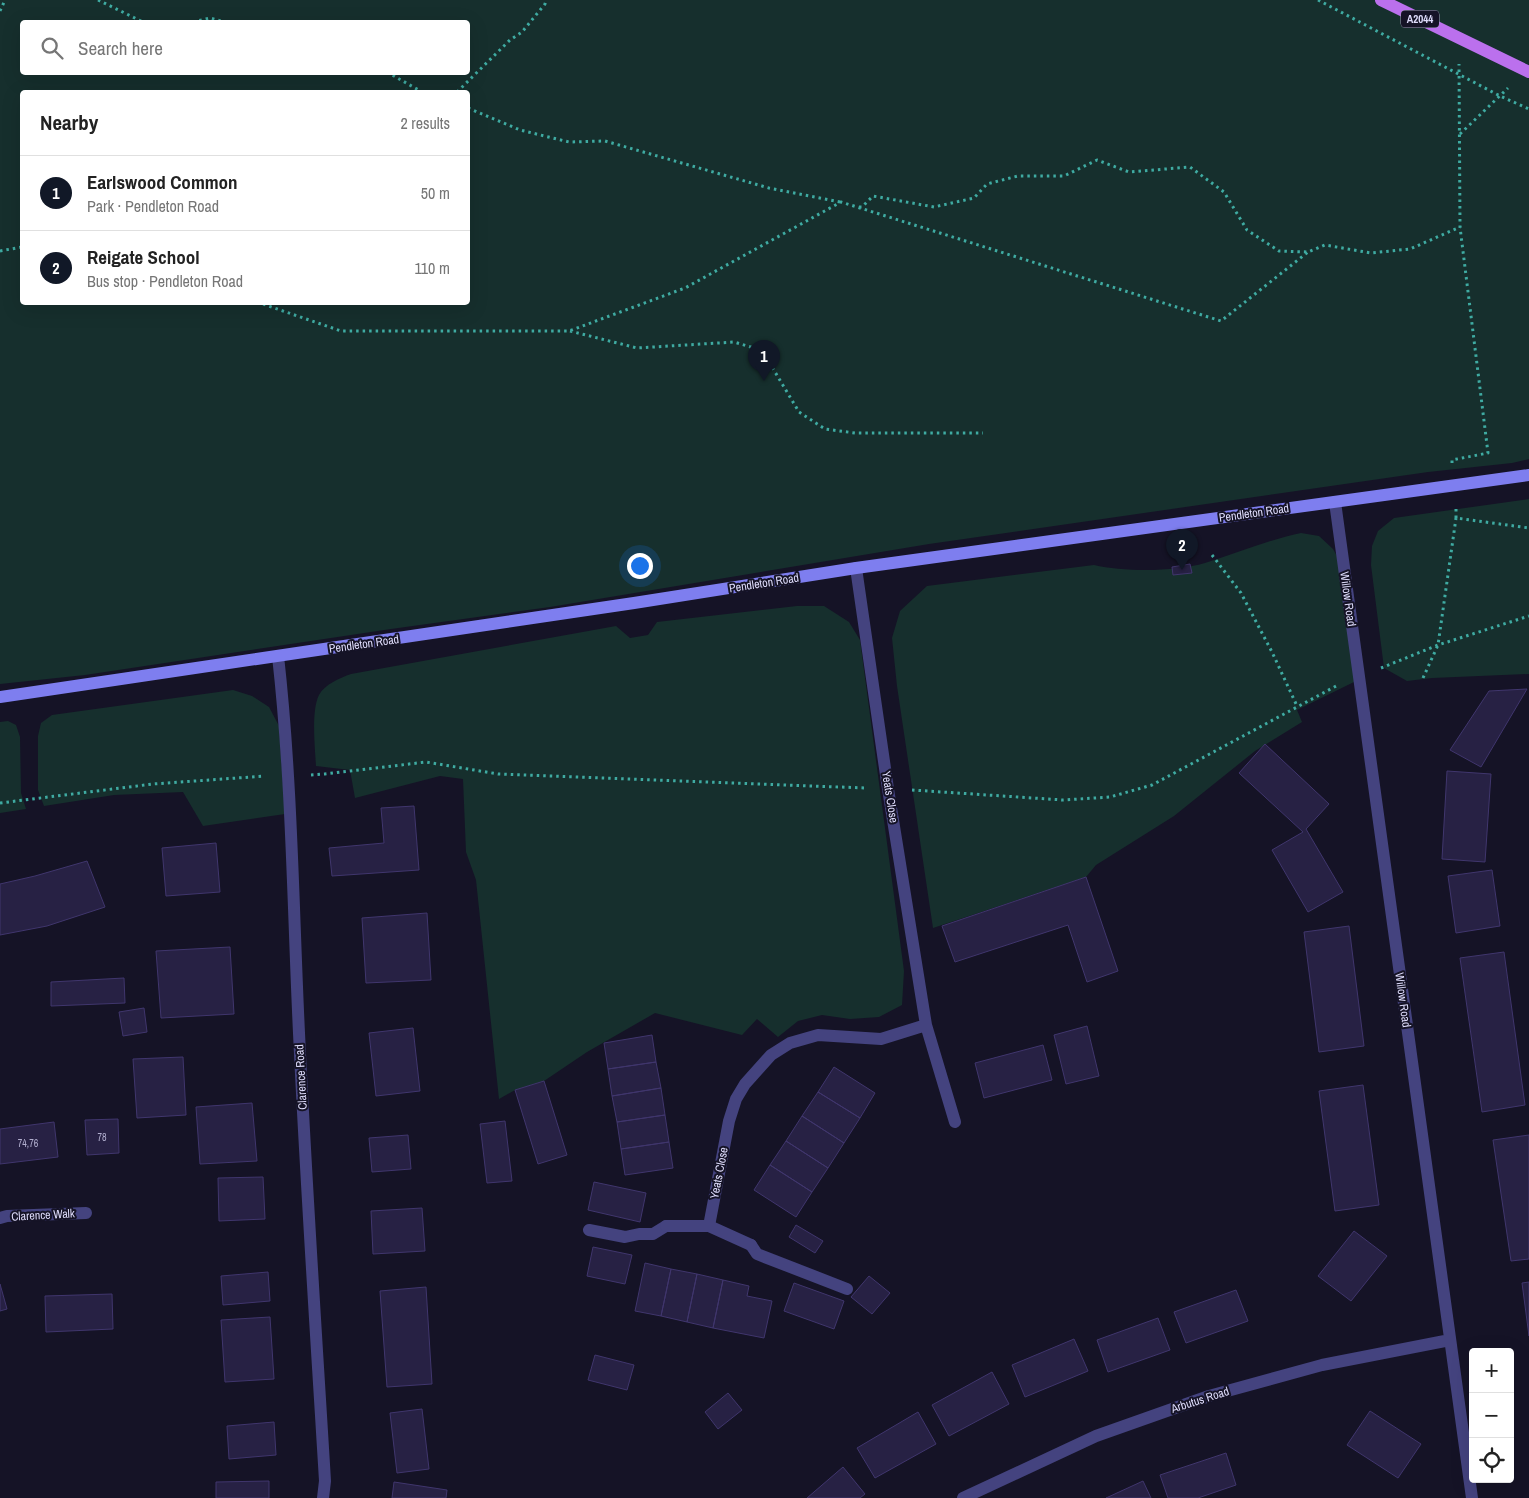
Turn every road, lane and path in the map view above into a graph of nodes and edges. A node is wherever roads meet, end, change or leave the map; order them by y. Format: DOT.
graph roads {
  1 [pos="5,0"];
  2 [pos="98,0"];
  3 [pos="546,0"];
  4 [pos="1318,0"];
  5 [pos="1381,0"];
  6 [pos="0,11"];
  7 [pos="139,20"];
  8 [pos="202,20"];
  9 [pos="218,20"];
  10 [pos="1458,38"];
  11 [pos="1526,71"];
  12 [pos="392,75"];
  13 [pos="1460,75"];
  14 [pos="418,90"];
  15 [pos="459,90"];
  16 [pos="1500,96"];
  17 [pos="470,109"];
  18 [pos="1529,109"];
  19 [pos="1460,135"];
  20 [pos="841,202"];
  21 [pos="1460,227"];
  22 [pos="20,247"];
  23 [pos="0,250"];
  24 [pos="1308,252"];
  25 [pos="266,305"];
  26 [pos="569,331"];
  27 [pos="983,433"];
  28 [pos="1529,475"];
  29 [pos="1454,486"];
  30 [pos="1335,502"];
  31 [pos="1456,518"];
  32 [pos="1529,528"];
  33 [pos="1212,555"];
  34 [pos="856,568"];
  35 [pos="1529,616"];
  36 [pos="1438,646"];
  37 [pos="278,656"];
  38 [pos="1359,675"];
  39 [pos="1423,678"];
  40 [pos="0,697"];
  41 [pos="1296,706"];
  42 [pos="287,774"];
  43 [pos="888,788"];
  44 [pos="0,803"];
  45 [pos="926,1025"];
  46 [pos="955,1122"];
  47 [pos="86,1213"];
  48 [pos="0,1218"];
  49 [pos="709,1226"];
  50 [pos="589,1230"];
  51 [pos="847,1289"];
  52 [pos="1450,1340"];
  53 [pos="323,1498"];
  54 [pos="963,1498"];
  55 [pos="1472,1498"];
  1 -- 6 [label="path"];
  2 -- 7 [label="path"];
  3 -- 15 [label="path"];
  4 -- 13 [label="path"];
  5 -- 10 [label="main road, A2044"];
  8 -- 9 [label="path"];
  10 -- 11 [label="main road, A2044"];
  10 -- 13 [label="path"];
  11 -- 16 [label="path"];
  12 -- 14 [label="path"];
  13 -- 16 [label="path"];
  13 -- 19 [label="path"];
  16 -- 18 [label="path"];
  16 -- 19 [label="path"];
  17 -- 20 [label="path"];
  19 -- 21 [label="path"];
  20 -- 24 [label="path"];
  20 -- 24 [label="path"];
  20 -- 26 [label="path"];
  21 -- 24 [label="path"];
  21 -- 29 [label="path"];
  22 -- 23 [label="path"];
  25 -- 26 [label="path"];
  26 -- 27 [label="path"];
  28 -- 29 [label="street, Pendleton Road"];
  29 -- 30 [label="street, Pendleton Road"];
  29 -- 31 [label="path"];
  30 -- 34 [label="street, Pendleton Road"];
  30 -- 38 [label="street, Willow Road"];
  31 -- 32 [label="path"];
  31 -- 36 [label="path"];
  33 -- 41 [label="path"];
  34 -- 37 [label="street, Pendleton Road"];
  34 -- 43 [label="street, Yeats Close"];
  35 -- 36 [label="path"];
  36 -- 38 [label="path"];
  36 -- 39 [label="path"];
  37 -- 40 [label="street, Pendleton Road"];
  37 -- 42 [label="street, Clarence Road"];
  38 -- 41 [label="path"];
  38 -- 52 [label="street, Willow Road"];
  41 -- 43 [label="path"];
  42 -- 43 [label="path"];
  42 -- 44 [label="path"];
  42 -- 53 [label="street, Clarence Road"];
  43 -- 45 [label="street, Yeats Close"];
  45 -- 46 [label="street, Yeats Close"];
  45 -- 49 [label="street, Yeats Close"];
  47 -- 48 [label="street, Clarence Walk"];
  49 -- 50 [label="street"];
  49 -- 51 [label="street"];
  52 -- 54 [label="street, Arbutus Road"];
  52 -- 55 [label="street, Willow Road"];
}
